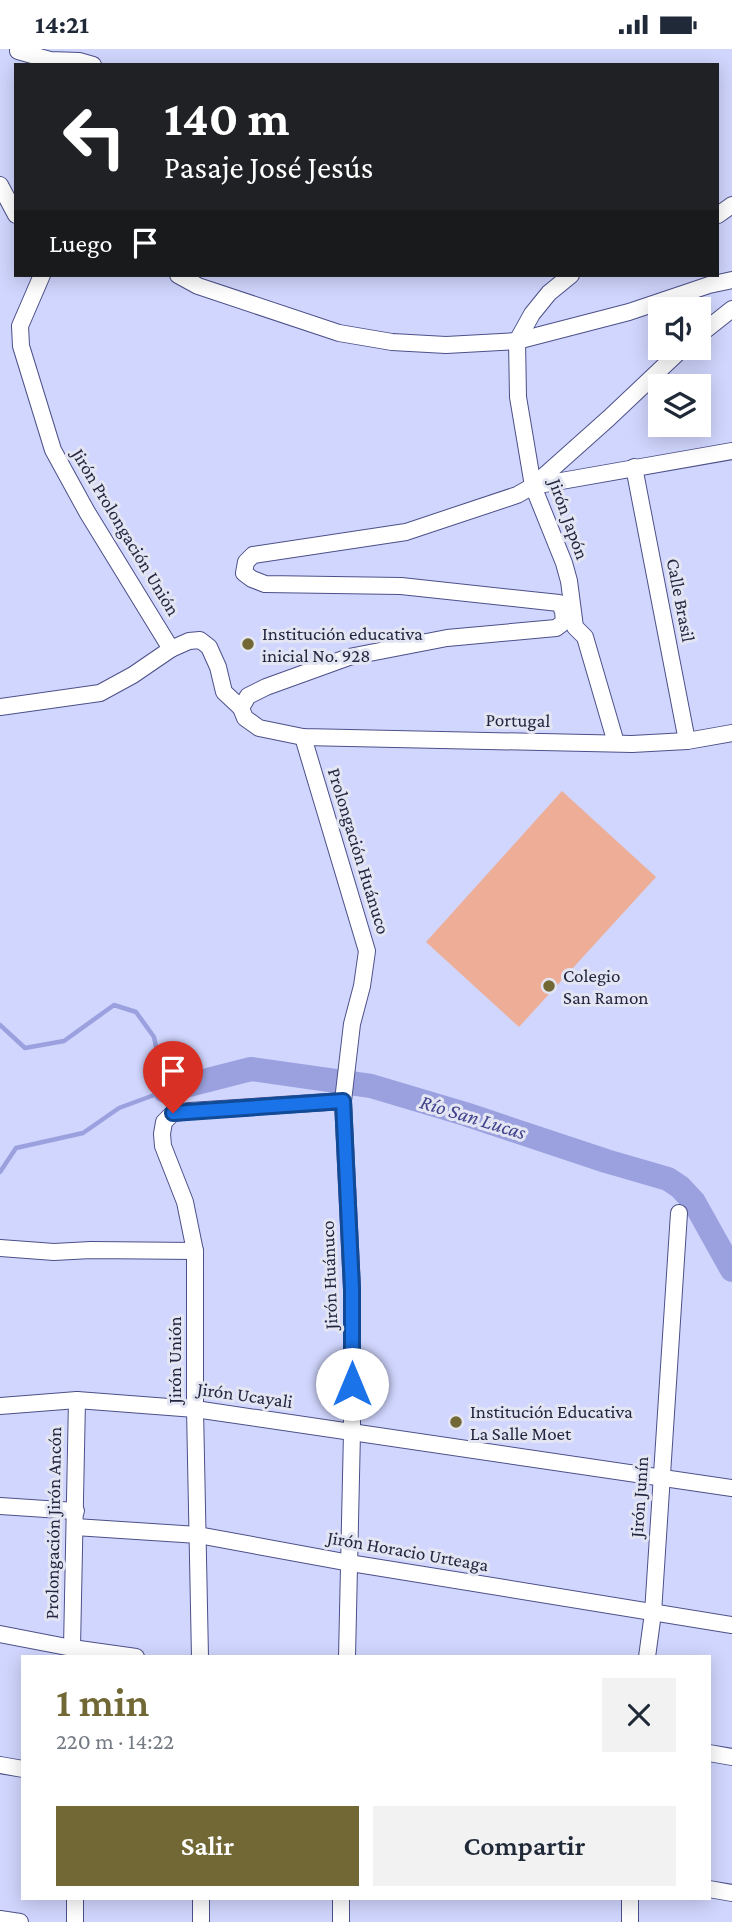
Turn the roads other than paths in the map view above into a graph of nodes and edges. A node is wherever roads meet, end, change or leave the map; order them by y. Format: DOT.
graph roads {
  1 [pos="19,55"];
  2 [pos="86,63"];
  3 [pos="2,194"];
  4 [pos="14,212"];
  5 [pos="41,277"];
  6 [pos="182,277"];
  7 [pos="569,277"];
  8 [pos="732,280"];
  9 [pos="732,309"];
  10 [pos="711,325"];
  11 [pos="517,341"];
  12 [pos="670,360"];
  13 [pos="732,451"];
  14 [pos="634,467"];
  15 [pos="533,486"];
  16 [pos="570,624"];
  17 [pos="171,649"];
  18 [pos="0,707"];
  19 [pos="241,708"];
  20 [pos="732,733"];
  21 [pos="303,737"];
  22 [pos="687,741"];
  23 [pos="616,743"];
  24 [pos="344,1097"];
  25 [pos="679,1213"];
  26 [pos="0,1248"];
  27 [pos="195,1251"];
  28 [pos="77,1400"];
  29 [pos="0,1406"];
  30 [pos="195,1409"];
  31 [pos="352,1432"];
  32 [pos="661,1477"];
  33 [pos="732,1488"];
  34 [pos="0,1506"];
  35 [pos="76,1519"];
  36 [pos="198,1535"];
  37 [pos="350,1563"];
  38 [pos="653,1613"];
  39 [pos="732,1625"];
  40 [pos="0,1634"];
  41 [pos="72,1648"];
  42 [pos="122,1655"];
  43 [pos="200,1655"];
  44 [pos="347,1655"];
  45 [pos="647,1655"];
  46 [pos="711,1753"];
  47 [pos="732,1757"];
  48 [pos="0,1765"];
  49 [pos="21,1769"];
  50 [pos="711,1889"];
  51 [pos="732,1893"];
  52 [pos="75,1900"];
  53 [pos="201,1900"];
  54 [pos="341,1900"];
  55 [pos="630,1900"];
  56 [pos="0,1919"];
  57 [pos="20,1922"];
  58 [pos="75,1922"];
  59 [pos="201,1922"];
  60 [pos="341,1922"];
  61 [pos="630,1922"];
  1 -- 2 [label="street"];
  3 -- 4 [label="street"];
  5 -- 17 [label="street, Jirón Prolongación Unión"];
  6 -- 11 [label="street"];
  7 -- 11 [label="street"];
  8 -- 11 [label="street"];
  9 -- 10 [label="street"];
  11 -- 15 [label="street, Jirón Japón"];
  12 -- 15 [label="street"];
  13 -- 14 [label="street"];
  14 -- 15 [label="street"];
  14 -- 22 [label="street, Calle Brasil"];
  15 -- 16 [label="street, Jirón Japón"];
  15 -- 16 [label="street"];
  16 -- 19 [label="street"];
  16 -- 23 [label="street, Jirón Japón"];
  17 -- 18 [label="street"];
  17 -- 19 [label="street, Portugal"];
  19 -- 21 [label="street, Portugal"];
  20 -- 22 [label="street, Portugal"];
  21 -- 23 [label="street, Portugal"];
  21 -- 24 [label="street, Prolongación Huánuco"];
  22 -- 23 [label="street, Portugal"];
  24 -- 27 [label="street, Jirón Unión"];
  24 -- 31 [label="street, Jirón Huánuco"];
  25 -- 32 [label="street, Jirón Junín"];
  26 -- 27 [label="street"];
  27 -- 30 [label="street, Jirón Unión"];
  28 -- 29 [label="street, Jirón Ucayali"];
  28 -- 30 [label="street, Jirón Ucayali"];
  28 -- 35 [label="street, Prolongación Jirón Ancón"];
  30 -- 31 [label="street, Jirón Ucayali"];
  30 -- 36 [label="street, Jirón Unión"];
  31 -- 32 [label="street, Jirón Ucayali"];
  31 -- 37 [label="street, Jirón Huánuco"];
  32 -- 33 [label="street, Jirón Ucayali"];
  32 -- 38 [label="street, Jirón Junín"];
  34 -- 35 [label="street, Jirón Horacio Urteaga"];
  35 -- 36 [label="street, Jirón Horacio Urteaga"];
  35 -- 41 [label="street, Prolongación Jirón Ancón"];
  36 -- 37 [label="street, Jirón Horacio Urteaga"];
  36 -- 43 [label="street, Jirón Unión"];
  37 -- 38 [label="street, Jirón Horacio Urteaga"];
  37 -- 44 [label="street, Jirón Huánuco"];
  38 -- 39 [label="street, Jirón Horacio Urteaga"];
  38 -- 45 [label="street, Jirón Junín"];
  40 -- 41 [label="street"];
  41 -- 42 [label="street"];
  46 -- 47 [label="street"];
  48 -- 49 [label="street"];
  50 -- 51 [label="street"];
  52 -- 58 [label="street"];
  53 -- 59 [label="street"];
  54 -- 60 [label="street"];
  55 -- 61 [label="street"];
  56 -- 57 [label="street"];
}
